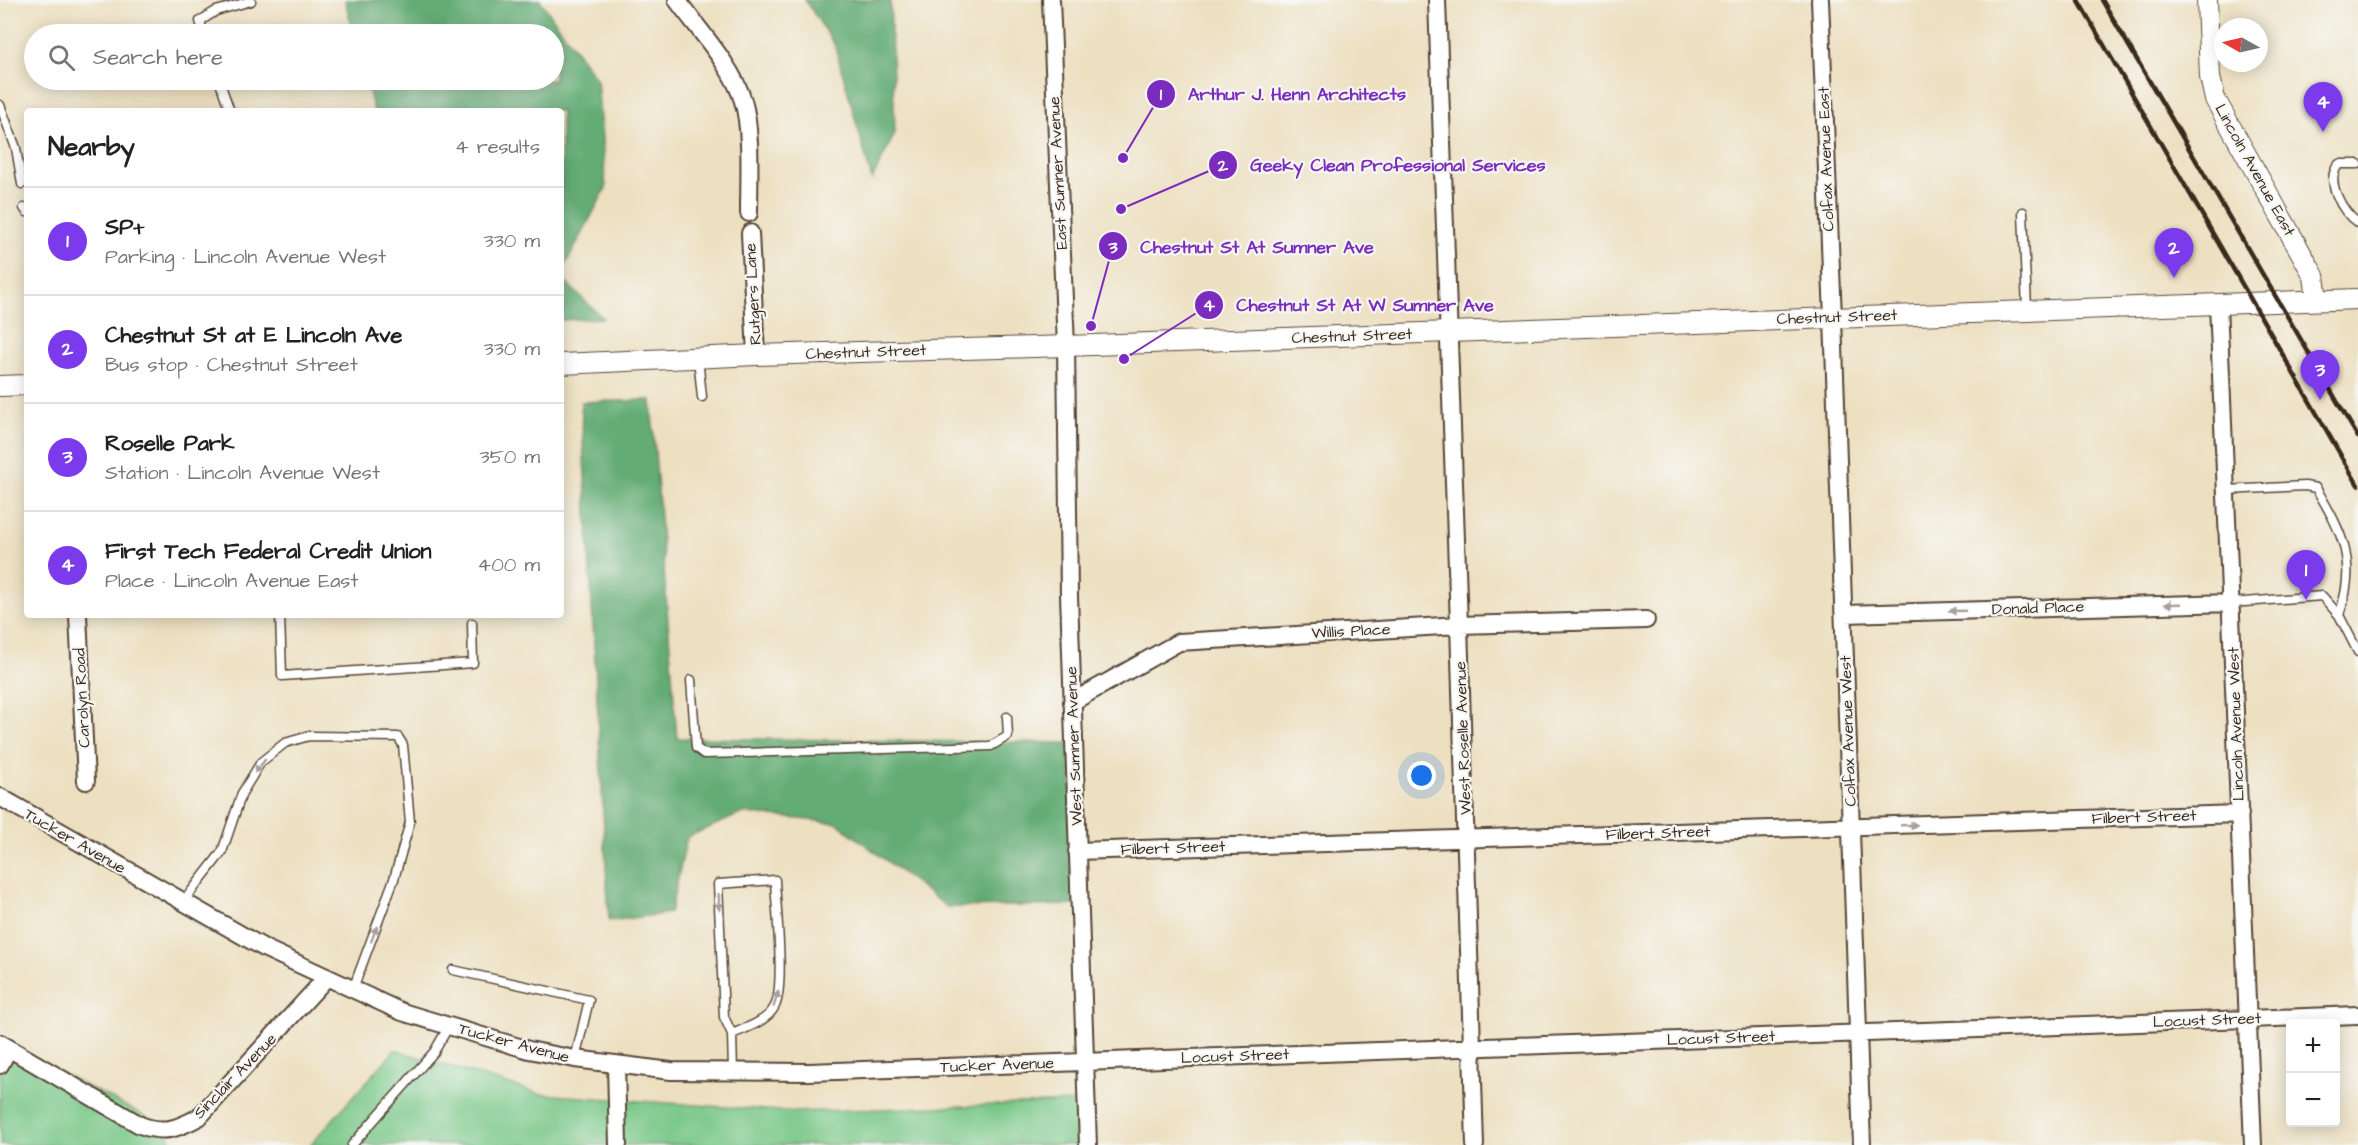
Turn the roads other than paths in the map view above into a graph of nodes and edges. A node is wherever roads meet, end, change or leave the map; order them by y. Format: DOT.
graph roads {
  1 [pos="677,0"];
  2 [pos="1051,0"];
  3 [pos="1437,0"];
  4 [pos="1820,0"];
  5 [pos="2207,0"];
  6 [pos="251,1"];
  7 [pos="201,24"];
  8 [pos="223,90"];
  9 [pos="0,105"];
  10 [pos="229,108"];
  11 [pos="2358,164"];
  12 [pos="22,184"];
  13 [pos="2023,212"];
  14 [pos="749,213"];
  15 [pos="2358,223"];
  16 [pos="750,233"];
  17 [pos="2358,298"];
  18 [pos="2317,299"];
  19 [pos="2218,303"];
  20 [pos="2027,310"];
  21 [pos="1833,318"];
  22 [pos="1449,332"];
  23 [pos="1066,346"];
  24 [pos="756,355"];
  25 [pos="698,358"];
  26 [pos="564,364"];
  27 [pos="24,384"];
  28 [pos="0,386"];
  29 [pos="702,397"];
  30 [pos="2226,490"];
  31 [pos="2232,603"];
  32 [pos="1844,614"];
  33 [pos="2339,615"];
  34 [pos="78,618"];
  35 [pos="280,618"];
  36 [pos="1646,620"];
  37 [pos="472,624"];
  38 [pos="1460,625"];
  39 [pos="2358,652"];
  40 [pos="692,680"];
  41 [pos="1072,702"];
  42 [pos="1007,717"];
  43 [pos="86,781"];
  44 [pos="0,797"];
  45 [pos="2240,814"];
  46 [pos="1851,826"];
  47 [pos="1465,839"];
  48 [pos="1077,851"];
  49 [pos="183,902"];
  50 [pos="453,970"];
  51 [pos="327,977"];
  52 [pos="353,989"];
  53 [pos="2358,1015"];
  54 [pos="2247,1018"];
  55 [pos="449,1026"];
  56 [pos="1858,1033"];
  57 [pos="732,1034"];
  58 [pos="4,1046"];
  59 [pos="1471,1047"];
  60 [pos="575,1059"];
  61 [pos="1084,1062"];
  62 [pos="0,1065"];
  63 [pos="616,1065"];
  64 [pos="733,1071"];
  65 [pos="352,1145"];
  66 [pos="618,1145"];
  67 [pos="1088,1145"];
  68 [pos="1475,1145"];
  69 [pos="1862,1145"];
  70 [pos="2253,1145"];
  1 -- 14 [label="street"];
  2 -- 23 [label="street, East Sumner Avenue"];
  3 -- 22 [label="street, West Roselle Avenue"];
  4 -- 21 [label="street, Colfax Avenue East"];
  5 -- 18 [label="street, Lincoln Avenue East"];
  6 -- 7 [label="lane"];
  8 -- 10 [label="lane"];
  9 -- 12 [label="lane"];
  11 -- 15 [label="lane"];
  13 -- 20 [label="lane"];
  16 -- 24 [label="street, Rutgers Lane"];
  17 -- 18 [label="street, Chestnut Street"];
  18 -- 19 [label="street, Chestnut Street"];
  19 -- 20 [label="street, Chestnut Street"];
  19 -- 30 [label="street, Lincoln Avenue West"];
  20 -- 21 [label="street, Chestnut Street"];
  21 -- 22 [label="street, Chestnut Street"];
  21 -- 32 [label="street, Colfax Avenue West"];
  22 -- 23 [label="street, Chestnut Street"];
  22 -- 38 [label="street, West Roselle Avenue"];
  23 -- 24 [label="street, Chestnut Street"];
  23 -- 41 [label="street, West Sumner Avenue"];
  24 -- 25 [label="street, Chestnut Street"];
  25 -- 26 [label="street, Chestnut Street"];
  25 -- 29 [label="lane"];
  27 -- 28 [label="street"];
  30 -- 31 [label="street, Lincoln Avenue West"];
  30 -- 33 [label="lane"];
  31 -- 32 [label="street, Donald Place, one-way"];
  31 -- 33 [label="lane"];
  31 -- 45 [label="street, Lincoln Avenue West"];
  32 -- 46 [label="street, Colfax Avenue West"];
  33 -- 39 [label="lane"];
  34 -- 43 [label="street, Carolyn Road"];
  35 -- 37 [label="lane"];
  36 -- 38 [label="street, Willis Place"];
  38 -- 41 [label="street, Willis Place"];
  38 -- 47 [label="street, West Roselle Avenue"];
  40 -- 42 [label="lane"];
  41 -- 48 [label="street, West Sumner Avenue"];
  44 -- 49 [label="street, Tucker Avenue"];
  46 -- 45 [label="street, Filbert Street, one-way"];
  45 -- 54 [label="street, Lincoln Avenue West"];
  46 -- 47 [label="street, Filbert Street"];
  46 -- 56 [label="street, Colfax Avenue West"];
  47 -- 48 [label="street, Filbert Street"];
  47 -- 59 [label="street, West Roselle Avenue"];
  48 -- 61 [label="street, West Sumner Avenue"];
  49 -- 51 [label="street, Tucker Avenue"];
  52 -- 49 [label="lane, one-way"];
  50 -- 60 [label="lane"];
  51 -- 52 [label="street, Tucker Avenue"];
  51 -- 58 [label="street, Sinclair Avenue"];
  52 -- 55 [label="street, Tucker Avenue"];
  53 -- 54 [label="street, Locust Street"];
  54 -- 56 [label="street, Locust Street"];
  54 -- 70 [label="street, Lincoln Avenue West"];
  55 -- 60 [label="street, Tucker Avenue"];
  55 -- 65 [label="lane"];
  56 -- 59 [label="street, Locust Street"];
  56 -- 69 [label="street, Colfax Avenue West"];
  57 -- 57 [label="lane, one-way"];
  57 -- 64 [label="lane"];
  58 -- 62 [label="street"];
  59 -- 61 [label="street, Locust Street"];
  59 -- 68 [label="street, West Roselle Avenue"];
  60 -- 63 [label="street, Tucker Avenue"];
  61 -- 64 [label="street, Tucker Avenue"];
  61 -- 67 [label="street, West Sumner Avenue"];
  63 -- 64 [label="street, Tucker Avenue"];
  63 -- 66 [label="street"];
}
